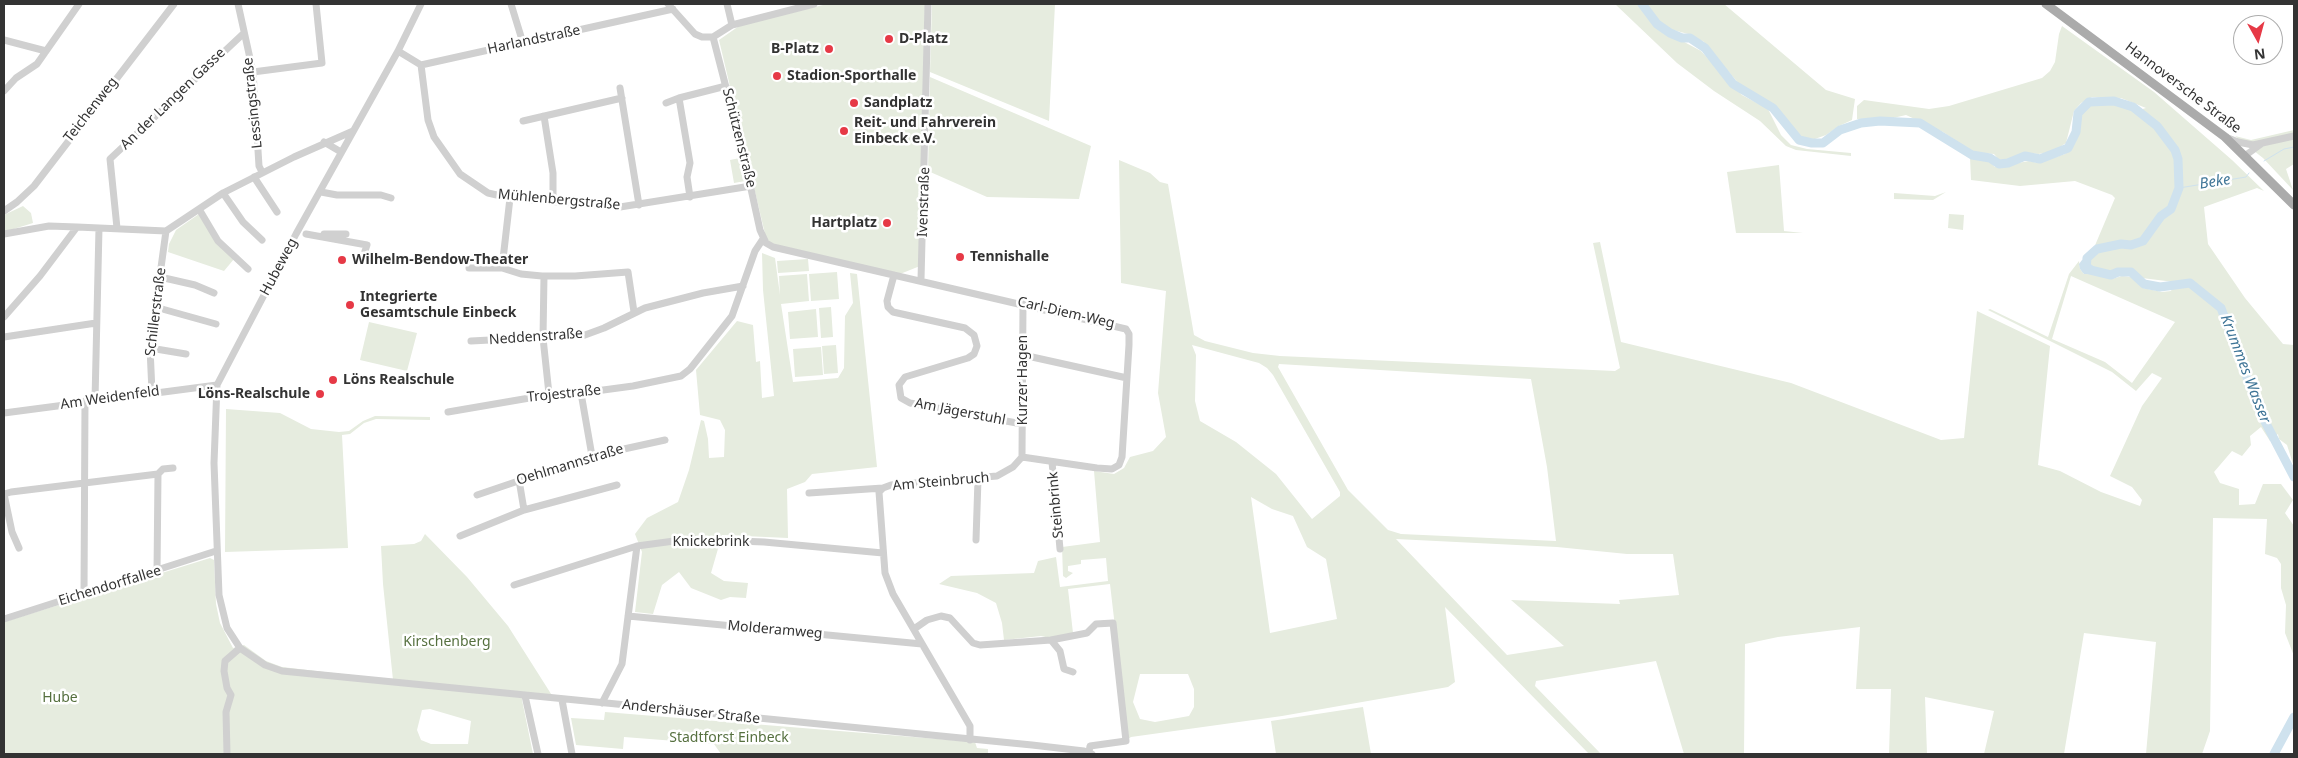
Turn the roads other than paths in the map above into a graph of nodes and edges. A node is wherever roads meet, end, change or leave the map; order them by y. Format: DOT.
graph roads {
  1 [pos="79,4"];
  2 [pos="174,4"];
  3 [pos="238,4"];
  4 [pos="316,4"];
  5 [pos="421,4"];
  6 [pos="511,4"];
  7 [pos="727,4"];
  8 [pos="814,4"];
  9 [pos="928,4"];
  10 [pos="2046,4"];
  11 [pos="794,6"];
  12 [pos="670,7"];
  13 [pos="732,25"];
  14 [pos="244,32"];
  15 [pos="715,36"];
  16 [pos="4,40"];
  17 [pos="523,43"];
  18 [pos="46,51"];
  19 [pos="398,51"];
  20 [pos="421,65"];
  21 [pos="253,72"];
  22 [pos="726,86"];
  23 [pos="620,88"];
  24 [pos="4,91"];
  25 [pos="622,98"];
  26 [pos="679,98"];
  27 [pos="666,102"];
  28 [pos="544,116"];
  29 [pos="523,121"];
  30 [pos="353,130"];
  31 [pos="2294,136"];
  32 [pos="2226,137"];
  33 [pos="324,142"];
  34 [pos="2257,145"];
  35 [pos="339,151"];
  36 [pos="2246,155"];
  37 [pos="2257,166"];
  38 [pos="262,172"];
  39 [pos="254,177"];
  40 [pos="751,186"];
  41 [pos="321,192"];
  42 [pos="223,193"];
  43 [pos="690,197"];
  44 [pos="391,198"];
  45 [pos="510,198"];
  46 [pos="552,202"];
  47 [pos="639,205"];
  48 [pos="2294,205"];
  49 [pos="199,209"];
  50 [pos="4,211"];
  51 [pos="277,212"];
  52 [pos="76,227"];
  53 [pos="99,228"];
  54 [pos="117,228"];
  55 [pos="166,231"];
  56 [pos="4,234"];
  57 [pos="296,234"];
  58 [pos="346,234"];
  59 [pos="336,237"];
  60 [pos="763,239"];
  61 [pos="262,240"];
  62 [pos="365,251"];
  63 [pos="469,268"];
  64 [pos="502,268"];
  65 [pos="248,269"];
  66 [pos="894,274"];
  67 [pos="544,276"];
  68 [pos="160,277"];
  69 [pos="921,280"];
  70 [pos="743,286"];
  71 [pos="214,293"];
  72 [pos="1023,304"];
  73 [pos="155,307"];
  74 [pos="634,312"];
  75 [pos="4,317"];
  76 [pos="96,323"];
  77 [pos="216,324"];
  78 [pos="4,337"];
  79 [pos="543,338"];
  80 [pos="471,341"];
  81 [pos="150,348"];
  82 [pos="186,354"];
  83 [pos="1023,354"];
  84 [pos="1127,378"];
  85 [pos="217,385"];
  86 [pos="152,392"];
  87 [pos="581,393"];
  88 [pos="550,394"];
  89 [pos="95,400"];
  90 [pos="85,402"];
  91 [pos="448,412"];
  92 [pos="4,413"];
  93 [pos="1022,424"];
  94 [pos="665,440"];
  95 [pos="592,456"];
  96 [pos="1022,457"];
  97 [pos="1052,462"];
  98 [pos="173,468"];
  99 [pos="158,474"];
  100 [pos="978,478"];
  101 [pos="519,480"];
  102 [pos="84,483"];
  103 [pos="617,485"];
  104 [pos="881,490"];
  105 [pos="809,492"];
  106 [pos="4,494"];
  107 [pos="477,495"];
  108 [pos="524,510"];
  109 [pos="460,536"];
  110 [pos="976,540"];
  111 [pos="637,546"];
  112 [pos="19,548"];
  113 [pos="1060,549"];
  114 [pos="216,551"];
  115 [pos="883,553"];
  116 [pos="157,572"];
  117 [pos="514,585"];
  118 [pos="84,594"];
  119 [pos="628,616"];
  120 [pos="4,619"];
  121 [pos="914,629"];
  122 [pos="1050,640"];
  123 [pos="922,644"];
  124 [pos="240,648"];
  125 [pos="1073,672"];
  126 [pos="525,696"];
  127 [pos="562,700"];
  128 [pos="602,703"];
  129 [pos="970,740"];
  130 [pos="1090,753"];
  131 [pos="227,754"];
  132 [pos="538,754"];
  133 [pos="572,754"];
  1 -- 18 [label="street"];
  2 -- 50 [label="street, Teichenweg"];
  3 -- 14 [label="street, Lessingstraße"];
  4 -- 21 [label="street"];
  5 -- 19 [label="street, Hubeweg"];
  6 -- 17 [label="street"];
  7 -- 13 [label="street"];
  8 -- 11 [label="street"];
  9 -- 69 [label="street, Ivenstraße"];
  10 -- 32 [label="main road, Hannoversche Straße"];
  11 -- 13 [label="street"];
  12 -- 15 [label="street"];
  12 -- 17 [label="street, Harlandstraße"];
  13 -- 15 [label="street"];
  14 -- 21 [label="street, Lessingstraße"];
  14 -- 54 [label="street, An der Langen Gasse"];
  15 -- 22 [label="street, Schützenstraße"];
  16 -- 18 [label="street"];
  17 -- 20 [label="street, Harlandstraße"];
  18 -- 24 [label="street"];
  19 -- 20 [label="street"];
  19 -- 30 [label="street, Hubeweg"];
  20 -- 45 [label="street, Mühlenbergstraße"];
  21 -- 38 [label="street, Lessingstraße"];
  22 -- 26 [label="street"];
  22 -- 40 [label="street, Schützenstraße"];
  23 -- 25 [label="street"];
  25 -- 28 [label="street"];
  25 -- 47 [label="street"];
  26 -- 27 [label="street"];
  26 -- 43 [label="street"];
  28 -- 29 [label="street"];
  28 -- 46 [label="street"];
  30 -- 33 [label="street"];
  30 -- 35 [label="street, Hubeweg"];
  31 -- 34 [label="street"];
  32 -- 34 [label="street"];
  32 -- 36 [label="main road, Hannoversche Straße"];
  33 -- 35 [label="street"];
  33 -- 38 [label="street"];
  34 -- 36 [label="street"];
  34 -- 37 [label="street"];
  35 -- 41 [label="street, Hubeweg"];
  36 -- 37 [label="main road, Hannoversche Straße"];
  37 -- 48 [label="main road, Hannoversche Straße"];
  38 -- 39 [label="street"];
  39 -- 42 [label="street"];
  39 -- 51 [label="street"];
  40 -- 43 [label="street, Mühlenbergstraße"];
  40 -- 60 [label="street, Schützenstraße"];
  41 -- 44 [label="street"];
  41 -- 57 [label="street, Hubeweg"];
  42 -- 49 [label="street"];
  42 -- 61 [label="street"];
  43 -- 47 [label="street, Mühlenbergstraße"];
  45 -- 46 [label="street, Mühlenbergstraße"];
  45 -- 64 [label="street"];
  46 -- 47 [label="street, Mühlenbergstraße"];
  49 -- 55 [label="street"];
  49 -- 65 [label="street"];
  52 -- 53 [label="street"];
  52 -- 56 [label="street"];
  52 -- 75 [label="street"];
  53 -- 54 [label="street"];
  53 -- 76 [label="street"];
  54 -- 55 [label="street"];
  55 -- 68 [label="street, Schillerstraße"];
  57 -- 59 [label="street"];
  57 -- 85 [label="street, Hubeweg"];
  58 -- 59 [label="street"];
  59 -- 62 [label="street"];
  60 -- 66 [label="street, Carl-Diem-Weg"];
  60 -- 70 [label="street"];
  63 -- 64 [label="street"];
  64 -- 67 [label="street"];
  66 -- 69 [label="street, Carl-Diem-Weg"];
  66 -- 93 [label="street, Am Jägerstuhl"];
  67 -- 74 [label="street"];
  67 -- 79 [label="street"];
  68 -- 71 [label="street"];
  68 -- 73 [label="street, Schillerstraße"];
  69 -- 72 [label="street, Carl-Diem-Weg"];
  70 -- 74 [label="street, Neddenstraße"];
  70 -- 87 [label="street, Trojestraße"];
  72 -- 83 [label="street, Kurzer Hagen"];
  72 -- 84 [label="street, Carl-Diem-Weg"];
  73 -- 77 [label="street"];
  73 -- 81 [label="street, Schillerstraße"];
  74 -- 79 [label="street, Neddenstraße"];
  76 -- 78 [label="street"];
  76 -- 89 [label="street"];
  79 -- 80 [label="street, Neddenstraße"];
  79 -- 88 [label="street"];
  81 -- 82 [label="street"];
  81 -- 86 [label="street, Schillerstraße"];
  83 -- 84 [label="street"];
  83 -- 93 [label="street, Kurzer Hagen"];
  84 -- 97 [label="street, Carl-Diem-Weg"];
  85 -- 86 [label="street, Am Weidenfeld"];
  85 -- 114 [label="street, Hubeweg"];
  86 -- 89 [label="street, Am Weidenfeld"];
  87 -- 88 [label="street, Trojestraße"];
  87 -- 95 [label="street"];
  88 -- 91 [label="street, Trojestraße"];
  89 -- 90 [label="street, Am Weidenfeld"];
  90 -- 92 [label="street, Am Weidenfeld"];
  90 -- 102 [label="street"];
  93 -- 96 [label="street, Kurzer Hagen"];
  94 -- 95 [label="street, Oehlmannstraße"];
  95 -- 101 [label="street, Oehlmannstraße"];
  96 -- 97 [label="street, Carl-Diem-Weg"];
  96 -- 100 [label="street, Am Steinbruch"];
  97 -- 113 [label="street, Steinbrink"];
  98 -- 99 [label="street"];
  99 -- 102 [label="street"];
  99 -- 116 [label="street"];
  100 -- 104 [label="street, Am Steinbruch"];
  100 -- 110 [label="street"];
  101 -- 107 [label="street, Oehlmannstraße"];
  101 -- 108 [label="street"];
  102 -- 106 [label="street"];
  102 -- 118 [label="street"];
  103 -- 108 [label="street"];
  104 -- 105 [label="street, Am Steinbruch"];
  104 -- 115 [label="street"];
  106 -- 112 [label="street"];
  108 -- 109 [label="street"];
  111 -- 115 [label="street, Knickebrink"];
  111 -- 117 [label="street, Knickebrink"];
  111 -- 119 [label="street"];
  114 -- 116 [label="street, Eichendorffallee"];
  114 -- 124 [label="street, Andershäuser Straße"];
  115 -- 121 [label="street"];
  116 -- 118 [label="street, Eichendorffallee"];
  118 -- 120 [label="street, Eichendorffallee"];
  119 -- 123 [label="street, Molderamweg"];
  119 -- 128 [label="street"];
  121 -- 122 [label="street"];
  121 -- 123 [label="street"];
  122 -- 125 [label="street"];
  122 -- 130 [label="street"];
  123 -- 129 [label="street"];
  124 -- 126 [label="street, Andershäuser Straße"];
  124 -- 131 [label="street"];
  126 -- 127 [label="street, Andershäuser Straße"];
  126 -- 132 [label="street"];
  127 -- 128 [label="street, Andershäuser Straße"];
  127 -- 133 [label="street"];
  128 -- 129 [label="street, Andershäuser Straße"];
  129 -- 130 [label="street, Andershäuser Straße"];
}
